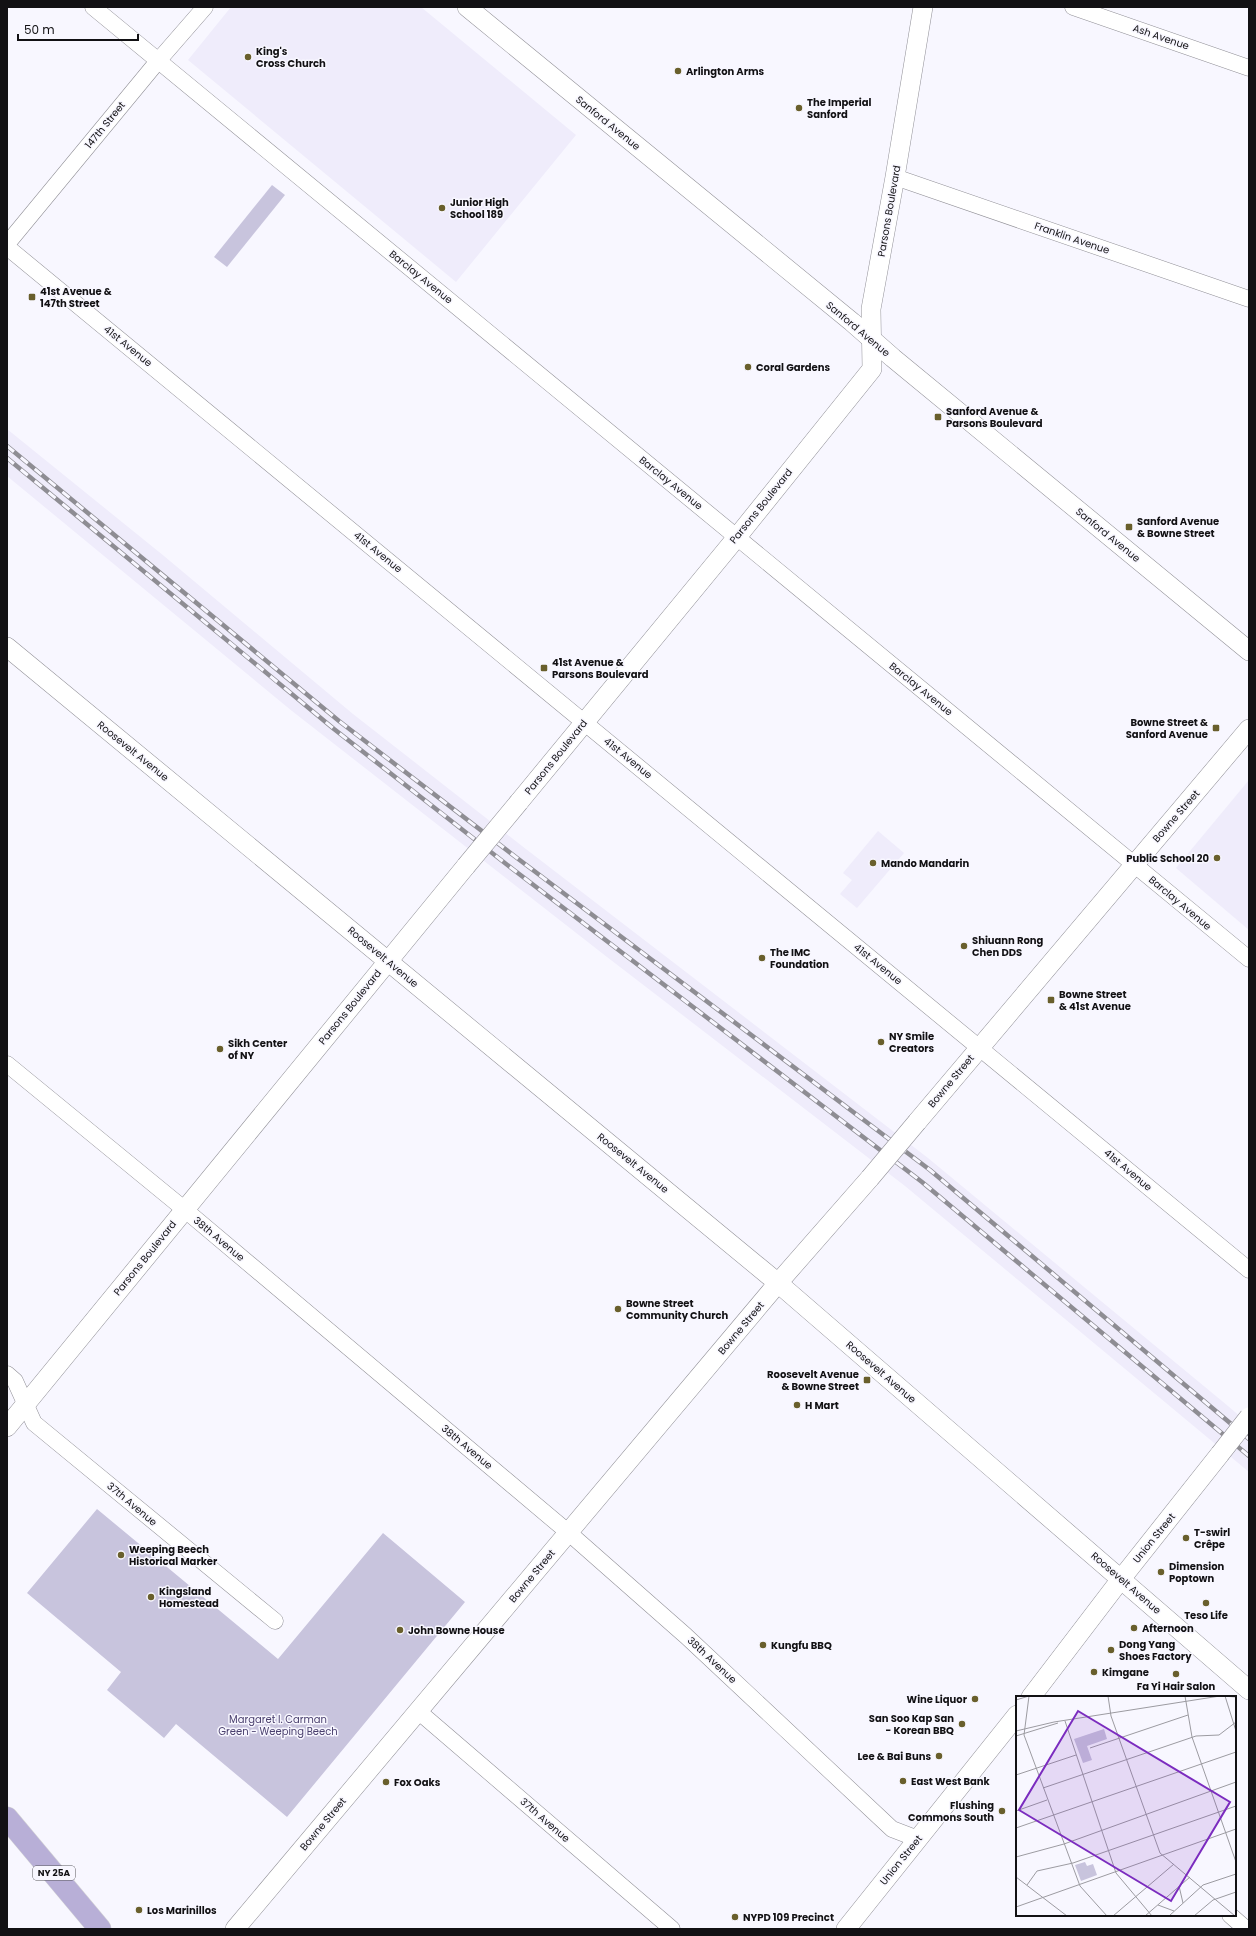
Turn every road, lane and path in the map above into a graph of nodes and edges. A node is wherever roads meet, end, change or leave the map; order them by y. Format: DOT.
graph roads {
  1 [pos="93,7"];
  2 [pos="205,7"];
  3 [pos="467,7"];
  4 [pos="923,7"];
  5 [pos="1073,7"];
  6 [pos="158,61"];
  7 [pos="1249,68"];
  8 [pos="895,177"];
  9 [pos="7,245"];
  10 [pos="1249,299"];
  11 [pos="872,340"];
  12 [pos="737,537"];
  13 [pos="7,647"];
  14 [pos="1249,651"];
  15 [pos="584,722"];
  16 [pos="1249,729"];
  17 [pos="1134,865"];
  18 [pos="1249,959"];
  19 [pos="388,961"];
  20 [pos="979,1047"];
  21 [pos="7,1064"];
  22 [pos="184,1209"];
  23 [pos="1249,1270"];
  24 [pos="778,1283"];
  25 [pos="7,1374"];
  26 [pos="27,1405"];
  27 [pos="1249,1417"];
  28 [pos="7,1427"];
  29 [pos="569,1533"];
  30 [pos="1121,1579"];
  31 [pos="275,1621"];
  32 [pos="1249,1690"];
  33 [pos="1032,1696"];
  34 [pos="418,1711"];
  35 [pos="1014,1724"];
  36 [pos="7,1818"];
  37 [pos="918,1839"];
  38 [pos="1231,1916"];
  39 [pos="100,1929"];
  40 [pos="235,1929"];
  41 [pos="672,1929"];
  42 [pos="846,1929"];
  43 [pos="1246,1929"];
  1 -- 6 [label="street, Barclay Avenue"];
  2 -- 6 [label="street, 147th Street"];
  3 -- 11 [label="street, Sanford Avenue"];
  4 -- 8 [label="street, Parsons Boulevard"];
  5 -- 7 [label="street, Ash Avenue"];
  6 -- 9 [label="street, 147th Street"];
  6 -- 12 [label="street, Barclay Avenue"];
  8 -- 10 [label="street, Franklin Avenue"];
  8 -- 11 [label="street, Parsons Boulevard"];
  9 -- 15 [label="street, 41st Avenue"];
  11 -- 12 [label="street, Parsons Boulevard"];
  11 -- 14 [label="street, Sanford Avenue"];
  12 -- 15 [label="street, Parsons Boulevard"];
  12 -- 17 [label="street, Barclay Avenue"];
  13 -- 19 [label="street, Roosevelt Avenue"];
  15 -- 19 [label="street, Parsons Boulevard, bridge"];
  15 -- 20 [label="street, 41st Avenue"];
  16 -- 17 [label="street, Bowne Street"];
  17 -- 18 [label="street, Barclay Avenue"];
  17 -- 20 [label="street, Bowne Street"];
  19 -- 22 [label="street, Parsons Boulevard"];
  19 -- 24 [label="street, Roosevelt Avenue"];
  20 -- 23 [label="street, 41st Avenue"];
  20 -- 24 [label="street, Bowne Street, bridge"];
  21 -- 22 [label="street, 38th Avenue"];
  22 -- 26 [label="street, Parsons Boulevard"];
  22 -- 29 [label="street, 38th Avenue"];
  24 -- 29 [label="street, Bowne Street"];
  24 -- 30 [label="street, Roosevelt Avenue"];
  25 -- 26 [label="street, 37th Avenue"];
  26 -- 28 [label="street, Parsons Boulevard"];
  26 -- 31 [label="street, 37th Avenue"];
  27 -- 30 [label="street, Union Street, bridge"];
  29 -- 34 [label="street, Bowne Street"];
  29 -- 37 [label="street, 38th Avenue"];
  30 -- 32 [label="street, Roosevelt Avenue"];
  30 -- 33 [label="street, Union Street"];
  34 -- 40 [label="street, Bowne Street"];
  34 -- 41 [label="street, 37th Avenue"];
  35 -- 37 [label="street, Union Street"];
  36 -- 39 [label="main road, NY 25A"];
  37 -- 42 [label="street, Union Street"];
  38 -- 43 [label="street"];
}
